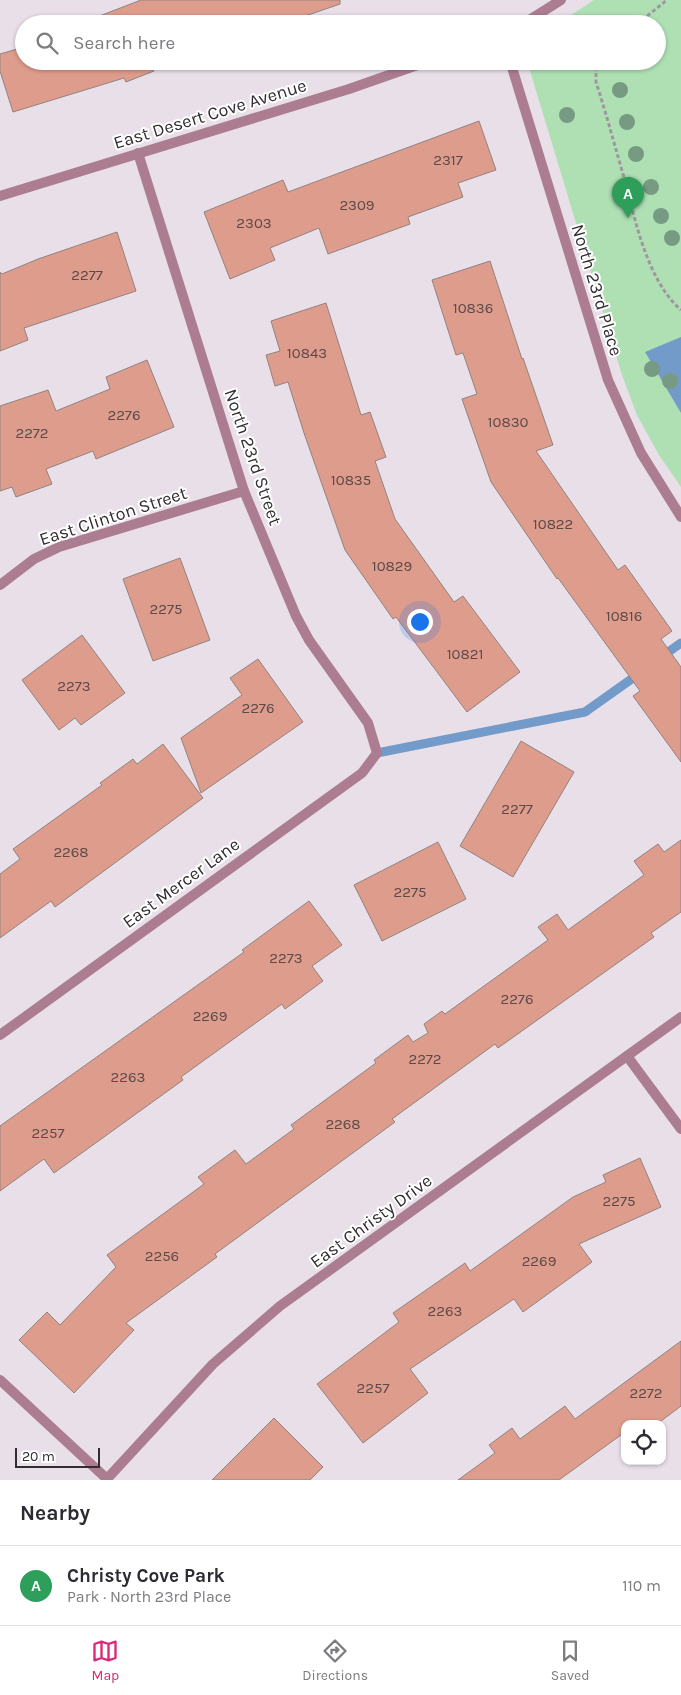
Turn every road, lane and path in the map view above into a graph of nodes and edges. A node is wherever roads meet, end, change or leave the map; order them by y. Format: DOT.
graph roads {
  1 [pos="561,0"];
  2 [pos="668,0"];
  3 [pos="537,15"];
  4 [pos="649,15"];
  5 [pos="403,70"];
  6 [pos="513,70"];
  7 [pos="596,70"];
  8 [pos="138,153"];
  9 [pos="0,196"];
  10 [pos="681,310"];
  11 [pos="244,492"];
  12 [pos="681,517"];
  13 [pos="0,585"];
  14 [pos="377,753"];
  15 [pos="681,1017"];
  16 [pos="0,1035"];
  17 [pos="627,1056"];
  18 [pos="681,1129"];
  19 [pos="0,1380"];
  20 [pos="106,1479"];
  1 -- 3 [label="street"];
  2 -- 4 [label="path"];
  5 -- 8 [label="street, East Desert Cove Avenue"];
  6 -- 12 [label="street, North 23rd Place"];
  7 -- 10 [label="path"];
  8 -- 9 [label="street, East Desert Cove Avenue"];
  8 -- 11 [label="street, North 23rd Street"];
  11 -- 13 [label="street, East Clinton Street"];
  11 -- 14 [label="street, North 23rd Street"];
  14 -- 16 [label="street, East Mercer Lane"];
  15 -- 17 [label="street, East Christy Drive"];
  17 -- 18 [label="street"];
  17 -- 20 [label="street, East Christy Drive"];
  19 -- 20 [label="street"];
}
